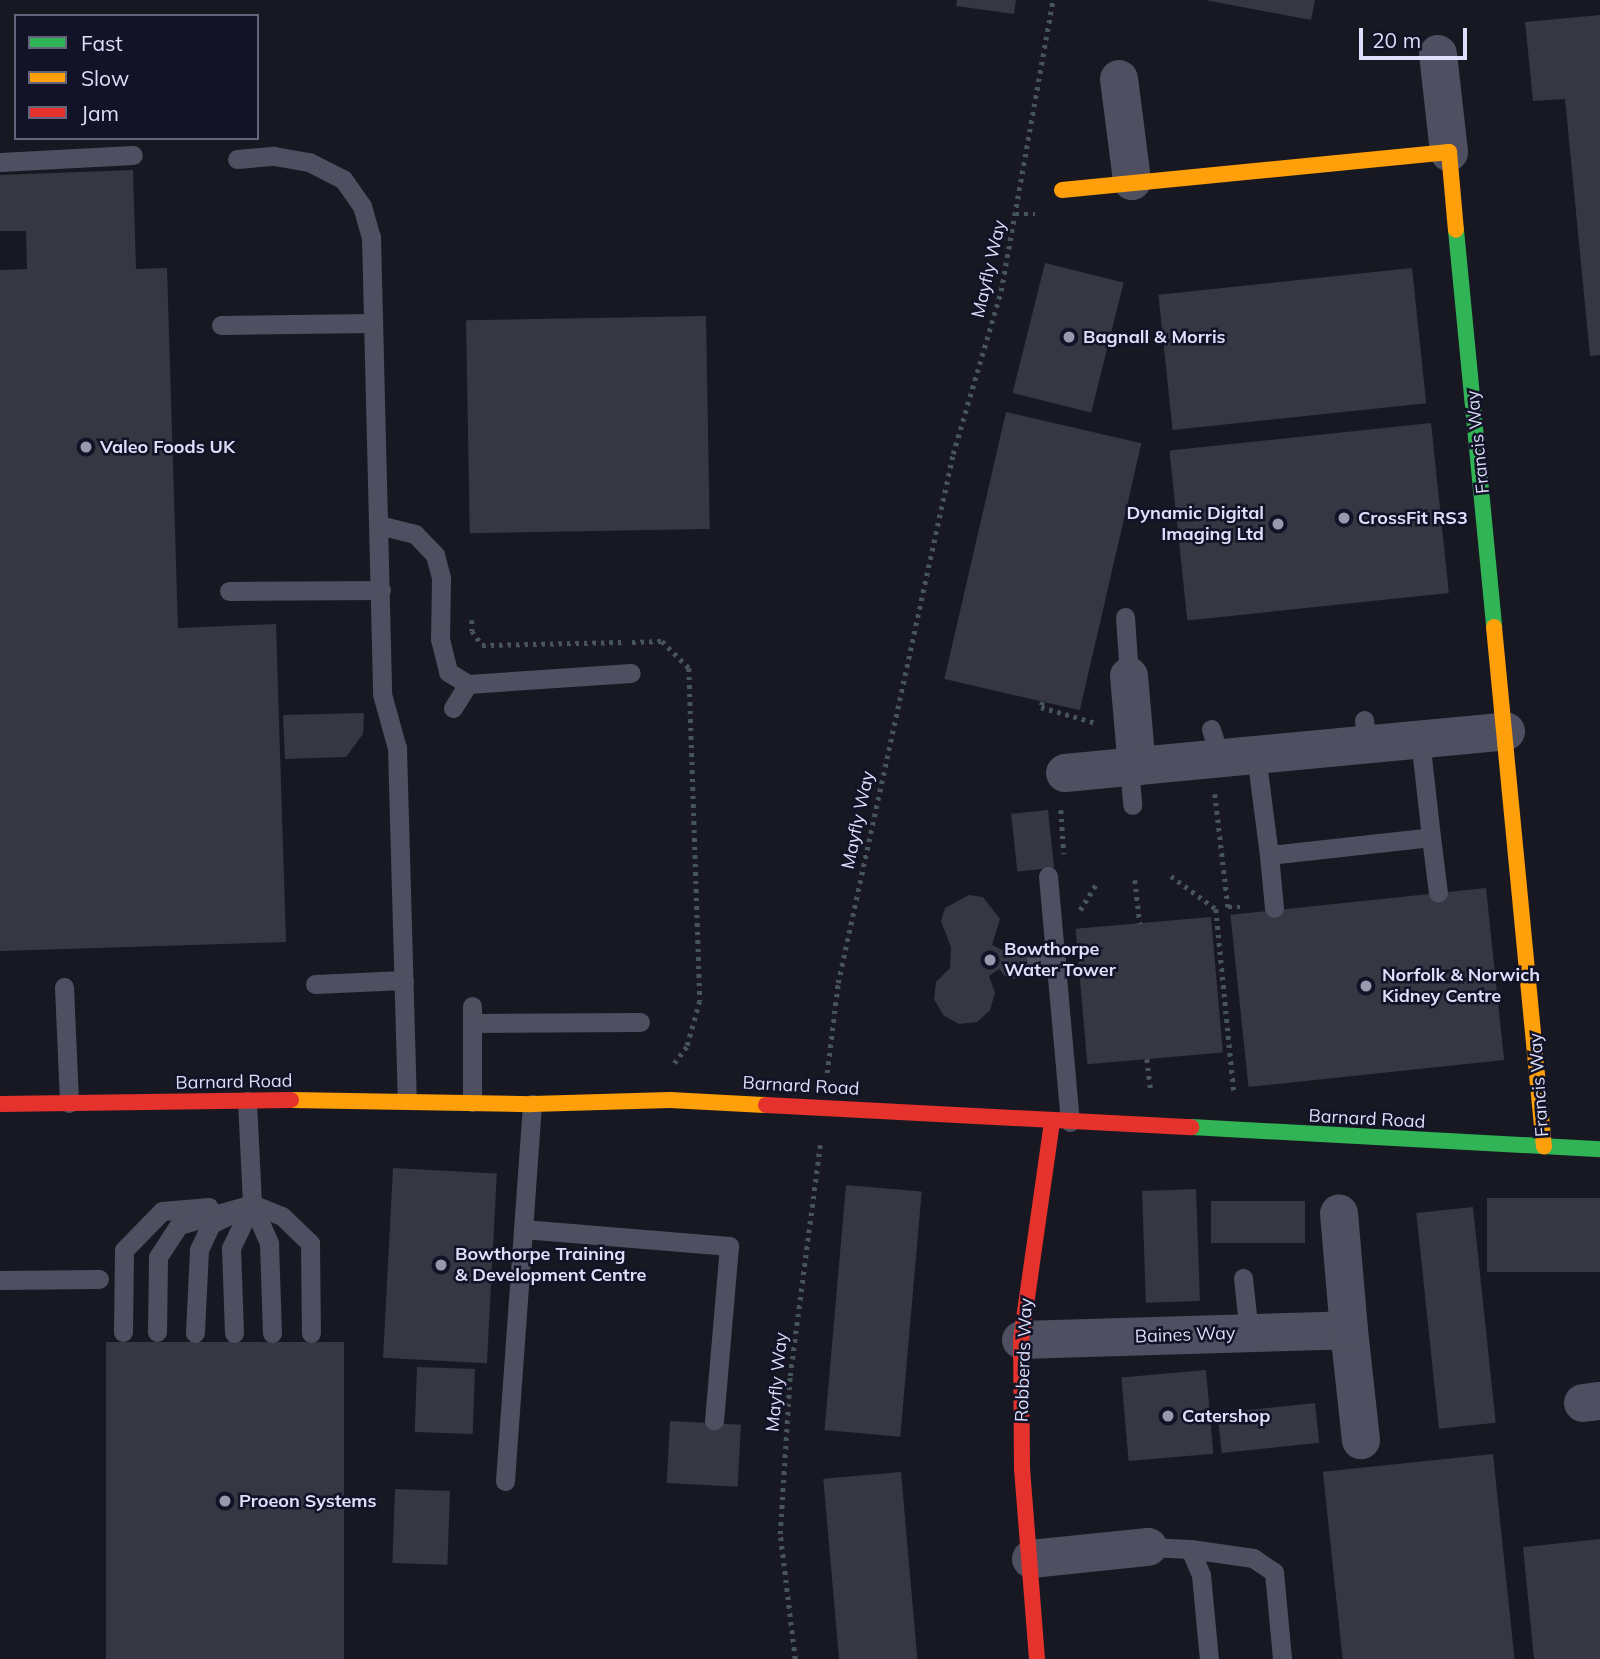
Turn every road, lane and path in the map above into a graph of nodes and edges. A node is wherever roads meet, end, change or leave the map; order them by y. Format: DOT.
graph roads {
  1 [pos="1053,0"];
  2 [pos="1438,54"];
  3 [pos="1119,79"];
  4 [pos="1449,152"];
  5 [pos="132,155"];
  6 [pos="237,159"];
  7 [pos="0,162"];
  8 [pos="1132,181"];
  9 [pos="1062,190"];
  10 [pos="373,323"];
  11 [pos="221,325"];
  12 [pos="379,525"];
  13 [pos="381,590"];
  14 [pos="229,591"];
  15 [pos="471,607"];
  16 [pos="1125,617"];
  17 [pos="631,673"];
  18 [pos="1129,676"];
  19 [pos="468,684"];
  20 [pos="1042,702"];
  21 [pos="453,708"];
  22 [pos="1506,731"];
  23 [pos="1420,739"];
  24 [pos="1224,750"];
  25 [pos="1133,767"];
  26 [pos="1061,774"];
  27 [pos="1132,805"];
  28 [pos="1431,837"];
  29 [pos="1269,855"];
  30 [pos="1048,876"];
  31 [pos="1171,876"];
  32 [pos="1135,880"];
  33 [pos="1438,893"];
  34 [pos="1228,908"];
  35 [pos="1216,909"];
  36 [pos="1265,909"];
  37 [pos="1140,924"];
  38 [pos="404,980"];
  39 [pos="314,984"];
  40 [pos="64,987"];
  41 [pos="640,1022"];
  42 [pos="1230,1054"];
  43 [pos="1142,1060"];
  44 [pos="1148,1066"];
  45 [pos="407,1099"];
  46 [pos="670,1100"];
  47 [pos="247,1101"];
  48 [pos="472,1102"];
  49 [pos="69,1103"];
  50 [pos="0,1104"];
  51 [pos="532,1104"];
  52 [pos="825,1107"];
  53 [pos="1061,1121"];
  54 [pos="1544,1147"];
  55 [pos="1600,1149"];
  56 [pos="252,1203"];
  57 [pos="1339,1213"];
  58 [pos="523,1228"];
  59 [pos="1243,1278"];
  60 [pos="99,1279"];
  61 [pos="0,1280"];
  62 [pos="1349,1329"];
  63 [pos="123,1332"];
  64 [pos="157,1332"];
  65 [pos="195,1333"];
  66 [pos="234,1333"];
  67 [pos="272,1333"];
  68 [pos="311,1333"];
  69 [pos="1249,1333"];
  70 [pos="1021,1340"];
  71 [pos="714,1420"];
  72 [pos="1361,1440"];
  73 [pos="505,1480"];
  74 [pos="1148,1547"];
  75 [pos="1189,1549"];
  76 [pos="1031,1559"];
  77 [pos="795,1659"];
  78 [pos="1037,1659"];
  79 [pos="1209,1659"];
  80 [pos="1282,1659"];
  1 -- 52 [label="path, Mayfly Way"];
  2 -- 4 [label="street, Francis Way"];
  3 -- 8 [label="street"];
  4 -- 8 [label="street"];
  4 -- 22 [label="street, Francis Way"];
  5 -- 7 [label="lane"];
  6 -- 10 [label="lane"];
  8 -- 9 [label="street"];
  10 -- 11 [label="lane"];
  10 -- 12 [label="lane"];
  12 -- 13 [label="lane"];
  12 -- 19 [label="lane"];
  13 -- 14 [label="lane"];
  13 -- 38 [label="lane"];
  15 -- 46 [label="path"];
  16 -- 18 [label="lane"];
  17 -- 19 [label="lane"];
  18 -- 25 [label="street"];
  19 -- 21 [label="lane"];
  20 -- 25 [label="path"];
  22 -- 23 [label="street"];
  22 -- 54 [label="street, Francis Way"];
  23 -- 24 [label="street"];
  23 -- 28 [label="lane"];
  24 -- 25 [label="street"];
  24 -- 29 [label="lane"];
  24 -- 34 [label="path"];
  25 -- 26 [label="street"];
  25 -- 27 [label="lane"];
  28 -- 29 [label="lane"];
  28 -- 33 [label="lane"];
  29 -- 36 [label="lane"];
  30 -- 53 [label="lane"];
  31 -- 35 [label="path"];
  32 -- 37 [label="path"];
  34 -- 35 [label="path"];
  34 -- 36 [label="path"];
  35 -- 42 [label="path"];
  38 -- 39 [label="lane"];
  38 -- 45 [label="lane"];
  40 -- 49 [label="lane"];
  41 -- 48 [label="lane"];
  43 -- 44 [label="path"];
  45 -- 47 [label="street, Barnard Road"];
  45 -- 48 [label="street, Barnard Road"];
  46 -- 51 [label="street, Barnard Road"];
  46 -- 52 [label="street, Barnard Road"];
  47 -- 49 [label="street, Barnard Road"];
  47 -- 56 [label="lane"];
  48 -- 51 [label="street, Barnard Road"];
  49 -- 50 [label="street, Barnard Road"];
  51 -- 58 [label="lane"];
  52 -- 53 [label="street, Barnard Road"];
  52 -- 77 [label="path, Mayfly Way"];
  53 -- 54 [label="street, Barnard Road"];
  53 -- 70 [label="street, Robberds Way"];
  54 -- 55 [label="street, Barnard Road"];
  56 -- 63 [label="lane"];
  56 -- 64 [label="lane"];
  56 -- 65 [label="lane"];
  56 -- 66 [label="lane"];
  56 -- 67 [label="lane"];
  56 -- 68 [label="lane"];
  57 -- 62 [label="street"];
  58 -- 71 [label="lane"];
  58 -- 73 [label="lane"];
  59 -- 69 [label="lane"];
  60 -- 61 [label="lane"];
  62 -- 69 [label="street, Baines Way"];
  62 -- 72 [label="street"];
  69 -- 70 [label="street, Baines Way"];
  70 -- 76 [label="street, Robberds Way"];
  74 -- 75 [label="lane"];
  74 -- 76 [label="street"];
  75 -- 79 [label="lane"];
  75 -- 80 [label="lane"];
  76 -- 78 [label="street, Robberds Way"];
}
